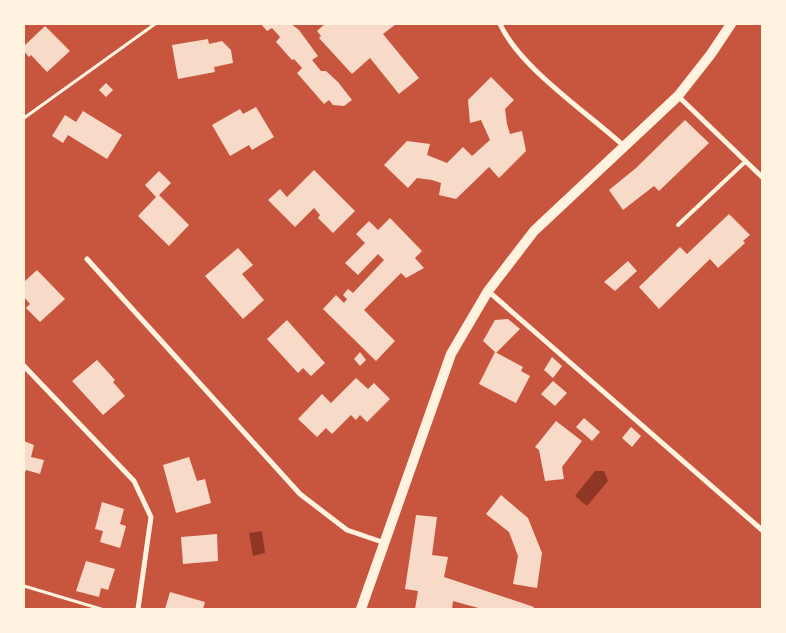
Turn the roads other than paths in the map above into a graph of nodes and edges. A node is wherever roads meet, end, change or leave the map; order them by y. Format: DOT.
graph roads {
  1 [pos="500,24"];
  2 [pos="731,24"];
  3 [pos="678,96"];
  4 [pos="624,147"];
  5 [pos="746,161"];
  6 [pos="762,177"];
  7 [pos="678,225"];
  8 [pos="87,259"];
  9 [pos="488,291"];
  10 [pos="24,366"];
  11 [pos="762,530"];
  12 [pos="386,543"];
  13 [pos="138,609"];
  14 [pos="361,609"];
  1 -- 4 [label="street"];
  2 -- 3 [label="main road"];
  3 -- 4 [label="main road"];
  3 -- 5 [label="street"];
  4 -- 9 [label="main road"];
  5 -- 6 [label="street"];
  5 -- 7 [label="lane"];
  8 -- 12 [label="street"];
  9 -- 11 [label="street"];
  9 -- 12 [label="main road"];
  10 -- 13 [label="street"];
  12 -- 14 [label="main road"];
}
